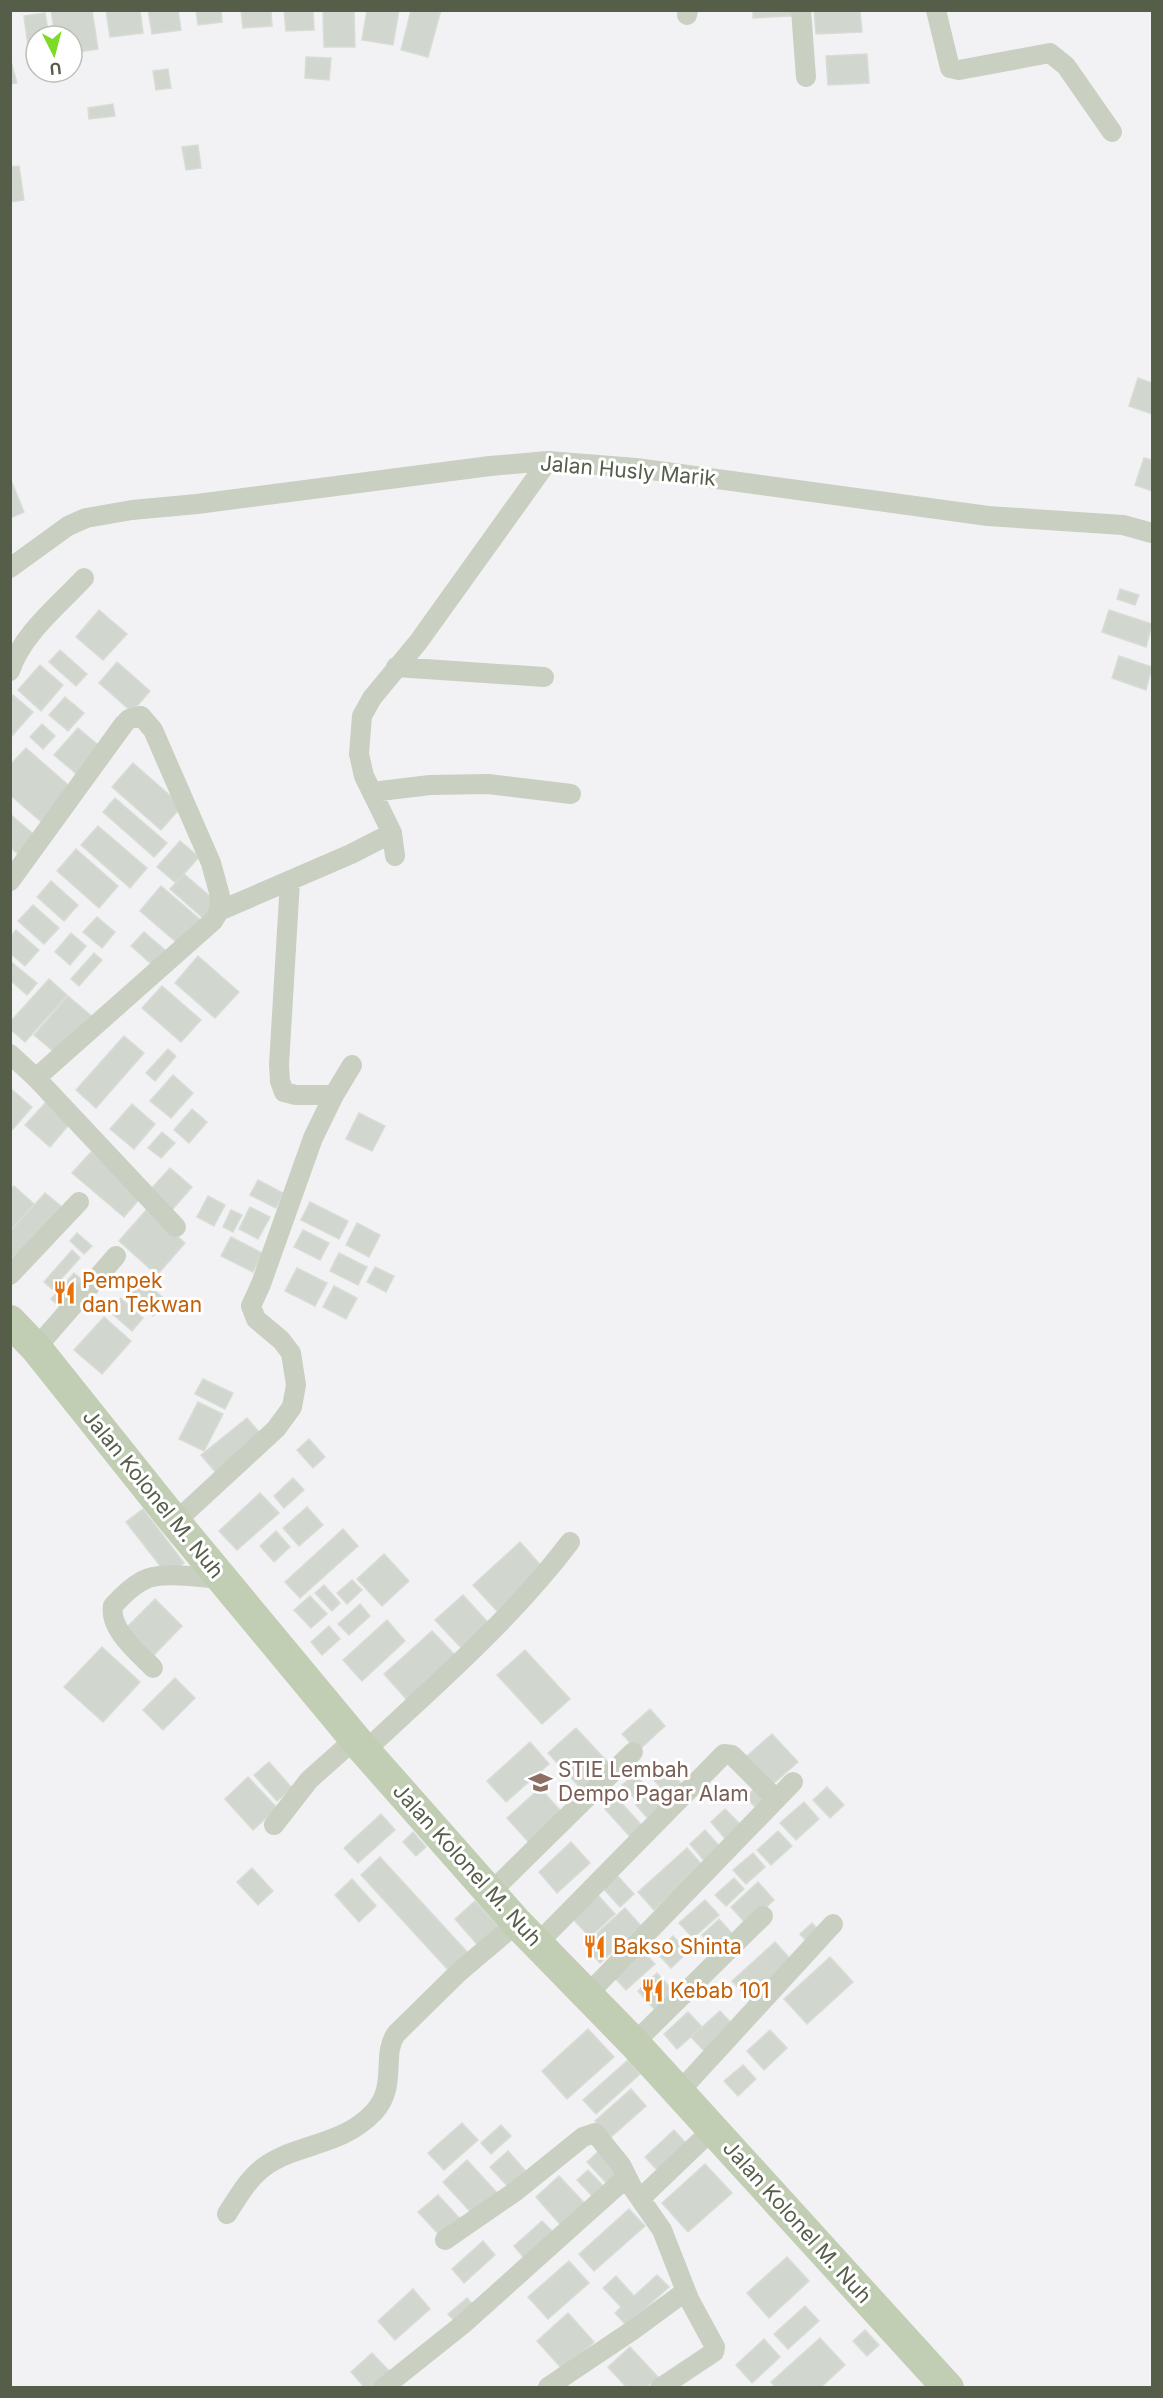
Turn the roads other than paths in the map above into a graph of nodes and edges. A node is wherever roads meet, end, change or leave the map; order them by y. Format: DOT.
graph roads {
  1 [pos="801,10"];
  2 [pos="936,10"];
  3 [pos="806,77"];
  4 [pos="1112,132"];
  5 [pos="548,461"];
  6 [pos="1152,532"];
  7 [pos="10,568"];
  8 [pos="84,578"];
  9 [pos="396,668"];
  10 [pos="10,671"];
  11 [pos="544,677"];
  12 [pos="372,792"];
  13 [pos="571,794"];
  14 [pos="392,833"];
  15 [pos="396,856"];
  16 [pos="10,881"];
  17 [pos="290,881"];
  18 [pos="219,911"];
  19 [pos="10,1054"];
  20 [pos="352,1065"];
  21 [pos="36,1078"];
  22 [pos="334,1095"];
  23 [pos="79,1202"];
  24 [pos="176,1227"];
  25 [pos="116,1256"];
  26 [pos="10,1275"];
  27 [pos="10,1321"];
  28 [pos="36,1348"];
  29 [pos="175,1522"];
  30 [pos="570,1542"];
  31 [pos="222,1579"];
  32 [pos="153,1668"];
  33 [pos="360,1745"];
  34 [pos="633,1752"];
  35 [pos="793,1782"];
  36 [pos="776,1799"];
  37 [pos="274,1825"];
  38 [pos="490,1893"];
  39 [pos="762,1916"];
  40 [pos="833,1924"];
  41 [pos="528,1933"];
  42 [pos="587,1995"];
  43 [pos="634,2043"];
  44 [pos="678,2093"];
  45 [pos="712,2130"];
  46 [pos="627,2177"];
  47 [pos="641,2198"];
  48 [pos="227,2214"];
  49 [pos="445,2240"];
  50 [pos="686,2291"];
  51 [pos="548,2387"];
  52 [pos="383,2388"];
  53 [pos="660,2388"];
  54 [pos="948,2388"];
  1 -- 3 [label="street"];
  2 -- 4 [label="street"];
  5 -- 6 [label="street, Jalan Husly Marik"];
  5 -- 7 [label="street, Jalan Husly Marik"];
  5 -- 9 [label="street"];
  8 -- 10 [label="street"];
  9 -- 11 [label="street"];
  9 -- 12 [label="street"];
  12 -- 13 [label="street"];
  12 -- 14 [label="street"];
  14 -- 15 [label="street"];
  14 -- 17 [label="street"];
  16 -- 18 [label="street"];
  17 -- 18 [label="street"];
  17 -- 22 [label="street"];
  18 -- 21 [label="street"];
  19 -- 21 [label="street"];
  20 -- 22 [label="street"];
  21 -- 24 [label="street"];
  22 -- 29 [label="street"];
  23 -- 26 [label="street"];
  25 -- 28 [label="street"];
  27 -- 28 [label="main road, Jalan Kolonel M. Nuh"];
  28 -- 29 [label="main road, Jalan Kolonel M. Nuh"];
  29 -- 31 [label="main road, Jalan Kolonel M. Nuh"];
  30 -- 33 [label="street"];
  31 -- 32 [label="street"];
  31 -- 33 [label="main road, Jalan Kolonel M. Nuh"];
  33 -- 37 [label="street"];
  33 -- 38 [label="main road, Jalan Kolonel M. Nuh"];
  34 -- 38 [label="street"];
  35 -- 36 [label="street"];
  36 -- 41 [label="street"];
  36 -- 42 [label="street"];
  38 -- 41 [label="main road, Jalan Kolonel M. Nuh"];
  39 -- 43 [label="street"];
  40 -- 44 [label="street"];
  41 -- 42 [label="main road, Jalan Kolonel M. Nuh"];
  41 -- 48 [label="street"];
  42 -- 43 [label="main road, Jalan Kolonel M. Nuh"];
  43 -- 44 [label="main road, Jalan Kolonel M. Nuh"];
  44 -- 45 [label="main road, Jalan Kolonel M. Nuh"];
  45 -- 47 [label="street"];
  45 -- 54 [label="main road, Jalan Kolonel M. Nuh"];
  46 -- 47 [label="street"];
  46 -- 49 [label="street"];
  46 -- 52 [label="street"];
  47 -- 50 [label="street"];
  50 -- 51 [label="street"];
  50 -- 53 [label="street"];
}
